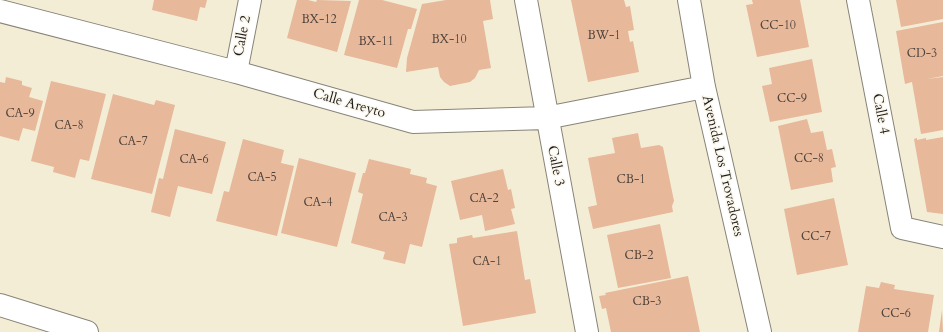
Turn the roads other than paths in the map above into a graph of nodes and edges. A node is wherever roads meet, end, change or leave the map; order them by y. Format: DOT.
graph roads {
  1 [pos="250,0"];
  2 [pos="526,0"];
  3 [pos="689,0"];
  4 [pos="858,0"];
  5 [pos="7,8"];
  6 [pos="236,72"];
  7 [pos="704,87"];
  8 [pos="546,118"];
  9 [pos="943,237"];
  10 [pos="0,305"];
  11 [pos="87,332"];
  12 [pos="587,332"];
  13 [pos="760,332"];
  1 -- 6 [label="main road, Calle 2"];
  2 -- 8 [label="main road, Calle 3"];
  3 -- 7 [label="main road, Avenida Los Trovadores"];
  4 -- 9 [label="main road, Calle 4"];
  5 -- 6 [label="main road, Calle Areyto"];
  6 -- 8 [label="main road, Calle Areyto"];
  7 -- 8 [label="main road, Calle Areyto"];
  7 -- 13 [label="main road, Avenida Los Trovadores"];
  8 -- 12 [label="main road, Calle 3"];
  10 -- 11 [label="main road"];
}
